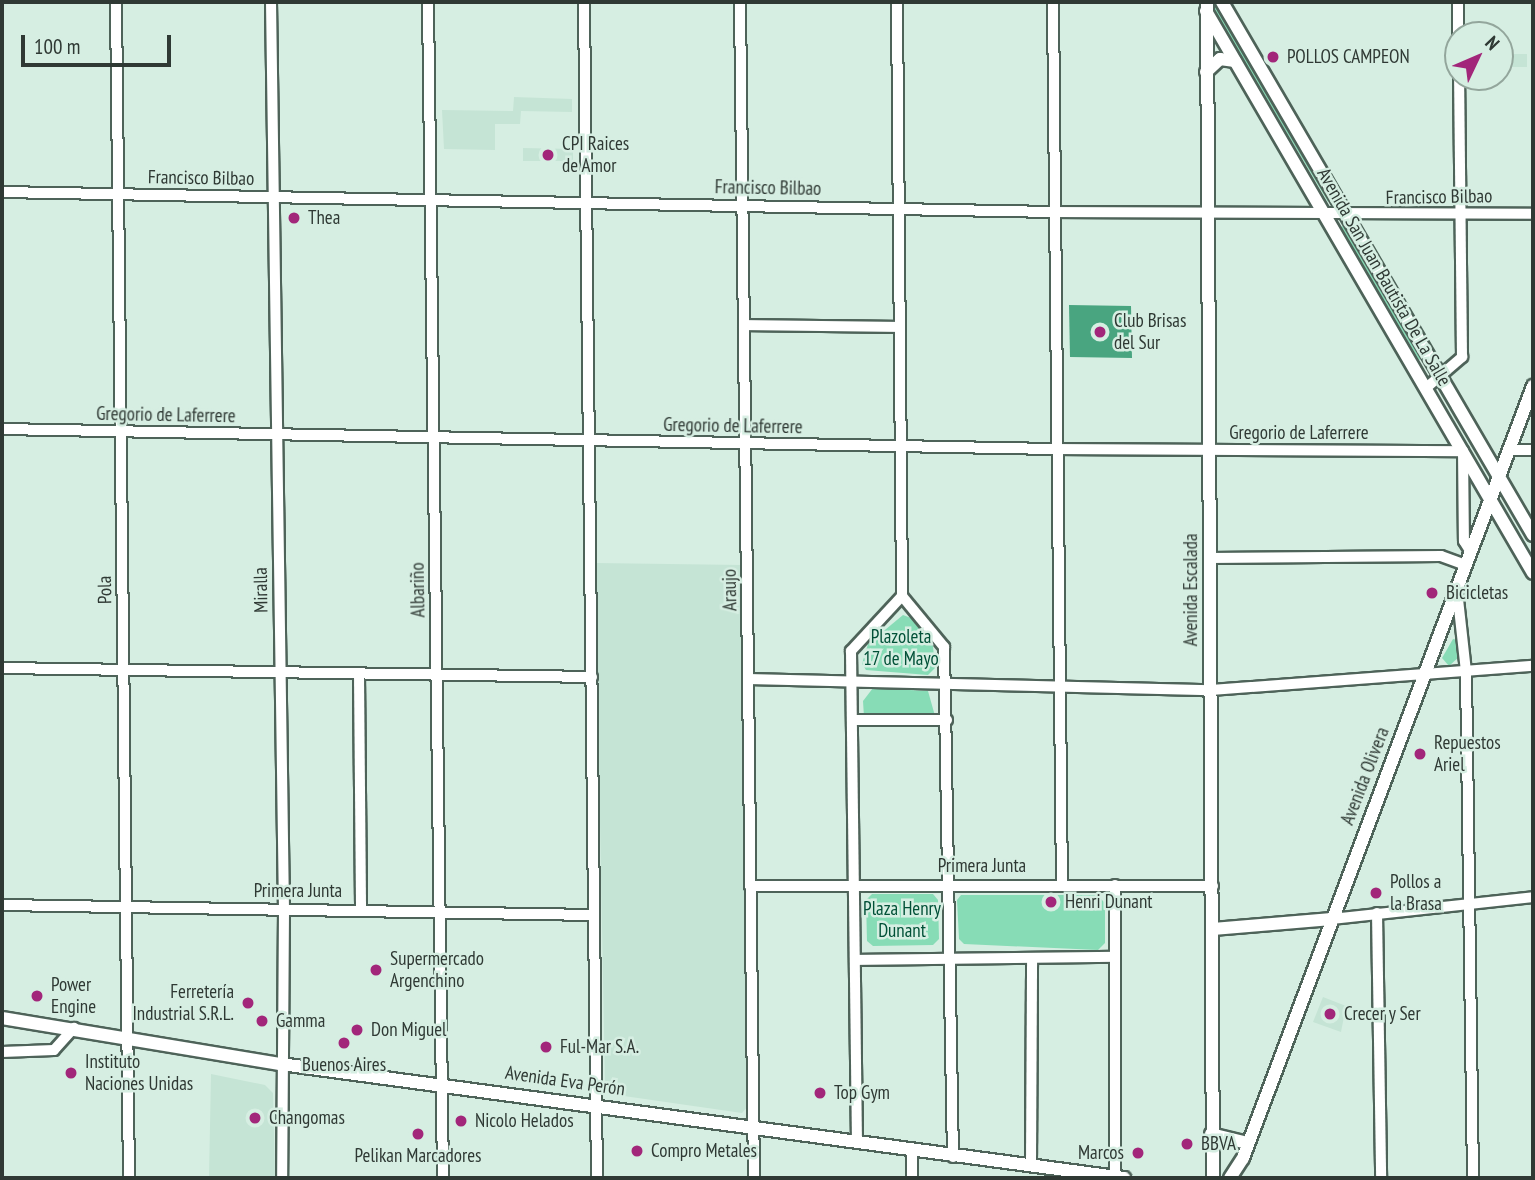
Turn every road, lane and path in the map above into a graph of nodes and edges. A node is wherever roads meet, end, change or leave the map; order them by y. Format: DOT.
graph roads {
  1 [pos="116,2"];
  2 [pos="271,2"];
  3 [pos="428,2"];
  4 [pos="584,2"];
  5 [pos="740,2"];
  6 [pos="897,2"];
  7 [pos="1053,2"];
  8 [pos="1222,2"];
  9 [pos="1458,2"];
  10 [pos="1204,4"];
  11 [pos="1458,21"];
  12 [pos="1235,61"];
  13 [pos="1206,72"];
  14 [pos="1459,91"];
  15 [pos="2,192"];
  16 [pos="118,194"];
  17 [pos="273,197"];
  18 [pos="430,200"];
  19 [pos="587,202"];
  20 [pos="743,205"];
  21 [pos="899,208"];
  22 [pos="1053,212"];
  23 [pos="1208,213"];
  24 [pos="1460,213"];
  25 [pos="1533,214"];
  26 [pos="1324,215"];
  27 [pos="1346,215"];
  28 [pos="744,325"];
  29 [pos="899,327"];
  30 [pos="1442,379"];
  31 [pos="1533,386"];
  32 [pos="1426,388"];
  33 [pos="2,429"];
  34 [pos="121,432"];
  35 [pos="277,435"];
  36 [pos="434,438"];
  37 [pos="589,440"];
  38 [pos="745,444"];
  39 [pos="902,446"];
  40 [pos="1058,449"];
  41 [pos="1509,450"];
  42 [pos="1533,450"];
  43 [pos="1211,451"];
  44 [pos="1463,451"];
  45 [pos="1499,477"];
  46 [pos="1491,501"];
  47 [pos="1533,535"];
  48 [pos="1471,552"];
  49 [pos="1210,558"];
  50 [pos="1466,565"];
  51 [pos="1533,573"];
  52 [pos="1457,589"];
  53 [pos="902,596"];
  54 [pos="1533,666"];
  55 [pos="2,668"];
  56 [pos="124,670"];
  57 [pos="1466,671"];
  58 [pos="280,672"];
  59 [pos="1426,674"];
  60 [pos="359,675"];
  61 [pos="436,675"];
  62 [pos="592,677"];
  63 [pos="748,680"];
  64 [pos="851,683"];
  65 [pos="945,685"];
  66 [pos="1060,687"];
  67 [pos="1211,690"];
  68 [pos="853,720"];
  69 [pos="947,720"];
  70 [pos="947,885"];
  71 [pos="1062,885"];
  72 [pos="1115,885"];
  73 [pos="750,886"];
  74 [pos="854,886"];
  75 [pos="1213,886"];
  76 [pos="1533,897"];
  77 [pos="1469,904"];
  78 [pos="2,905"];
  79 [pos="127,908"];
  80 [pos="284,911"];
  81 [pos="361,911"];
  82 [pos="440,912"];
  83 [pos="1377,913"];
  84 [pos="594,915"];
  85 [pos="1332,919"];
  86 [pos="1213,929"];
  87 [pos="1113,957"];
  88 [pos="948,958"];
  89 [pos="1032,958"];
  90 [pos="855,960"];
  91 [pos="2,1018"];
  92 [pos="74,1028"];
  93 [pos="130,1039"];
  94 [pos="2,1052"];
  95 [pos="281,1065"];
  96 [pos="442,1084"];
  97 [pos="595,1105"];
  98 [pos="754,1128"];
  99 [pos="1211,1134"];
  100 [pos="857,1143"];
  101 [pos="1248,1143"];
  102 [pos="912,1152"];
  103 [pos="953,1157"];
  104 [pos="1031,1164"];
  105 [pos="1066,1174"];
  106 [pos="129,1178"];
  107 [pos="282,1178"];
  108 [pos="443,1178"];
  109 [pos="597,1178"];
  110 [pos="754,1178"];
  111 [pos="912,1178"];
  112 [pos="1120,1178"];
  113 [pos="1213,1178"];
  114 [pos="1230,1178"];
  115 [pos="1381,1178"];
  116 [pos="1473,1178"];
  1 -- 16 [label="street, Pola"];
  2 -- 17 [label="street, Miralla"];
  3 -- 18 [label="street, Albariño"];
  4 -- 19 [label="street"];
  5 -- 20 [label="street, Araujo"];
  6 -- 21 [label="street"];
  7 -- 22 [label="street"];
  8 -- 27 [label="street, Avenida San Juan Bautista De La Salle"];
  9 -- 11 [label="street"];
  10 -- 12 [label="street, Avenida San Juan Bautista De La Salle"];
  10 -- 13 [label="street, Avenida Escalada"];
  12 -- 13 [label="street"];
  12 -- 26 [label="street, Avenida San Juan Bautista De La Salle"];
  13 -- 23 [label="street, Avenida Escalada"];
  14 -- 24 [label="street"];
  15 -- 16 [label="street, Francisco Bilbao"];
  16 -- 17 [label="street, Francisco Bilbao"];
  16 -- 34 [label="street, Pola"];
  17 -- 18 [label="street, Francisco Bilbao"];
  17 -- 35 [label="street, Miralla"];
  18 -- 19 [label="street, Francisco Bilbao"];
  18 -- 36 [label="street, Albariño"];
  19 -- 20 [label="street, Francisco Bilbao"];
  19 -- 37 [label="street"];
  20 -- 21 [label="street, Francisco Bilbao"];
  20 -- 28 [label="street, Araujo"];
  21 -- 22 [label="street, Francisco Bilbao"];
  21 -- 29 [label="street"];
  22 -- 23 [label="street, Francisco Bilbao"];
  22 -- 40 [label="street"];
  23 -- 26 [label="street, Francisco Bilbao"];
  23 -- 43 [label="street, Avenida Escalada"];
  24 -- 25 [label="street, Francisco Bilbao"];
  24 -- 27 [label="street, Francisco Bilbao"];
  24 -- 30 [label="street"];
  26 -- 27 [label="street, Francisco Bilbao"];
  26 -- 32 [label="street, Avenida San Juan Bautista De La Salle"];
  27 -- 30 [label="street, Avenida San Juan Bautista De La Salle"];
  28 -- 29 [label="street"];
  28 -- 38 [label="street, Araujo"];
  29 -- 39 [label="street"];
  30 -- 32 [label="street"];
  30 -- 45 [label="street, Avenida San Juan Bautista De La Salle"];
  31 -- 41 [label="street, Avenida Olivera"];
  32 -- 44 [label="street, Avenida San Juan Bautista De La Salle"];
  33 -- 34 [label="street, Gregorio de Laferrere"];
  34 -- 35 [label="street, Gregorio de Laferrere"];
  34 -- 56 [label="street, Pola"];
  35 -- 36 [label="street, Gregorio de Laferrere"];
  35 -- 58 [label="street, Miralla"];
  36 -- 37 [label="street, Gregorio de Laferrere"];
  36 -- 61 [label="street, Albariño"];
  37 -- 38 [label="street, Gregorio de Laferrere"];
  37 -- 62 [label="street"];
  38 -- 39 [label="street, Gregorio de Laferrere"];
  38 -- 63 [label="street, Araujo"];
  39 -- 40 [label="street, Gregorio de Laferrere"];
  39 -- 53 [label="street"];
  40 -- 43 [label="street, Gregorio de Laferrere"];
  40 -- 66 [label="street"];
  41 -- 42 [label="street"];
  41 -- 45 [label="street, Avenida Olivera"];
  43 -- 44 [label="street, Gregorio de Laferrere"];
  43 -- 49 [label="street, Avenida Escalada"];
  44 -- 46 [label="street, Avenida San Juan Bautista De La Salle"];
  44 -- 48 [label="street"];
  45 -- 46 [label="street, Avenida Olivera"];
  45 -- 47 [label="street, Avenida San Juan Bautista De La Salle"];
  46 -- 48 [label="street, Avenida Olivera"];
  46 -- 51 [label="street, Avenida San Juan Bautista De La Salle"];
  48 -- 50 [label="street, Avenida Olivera"];
  49 -- 50 [label="street"];
  49 -- 67 [label="street, Avenida Escalada"];
  50 -- 52 [label="street, Avenida Olivera"];
  52 -- 57 [label="street"];
  52 -- 59 [label="street, Avenida Olivera"];
  53 -- 64 [label="street"];
  53 -- 65 [label="street"];
  54 -- 57 [label="street"];
  55 -- 56 [label="street"];
  56 -- 58 [label="street"];
  56 -- 79 [label="street, Pola"];
  57 -- 59 [label="street"];
  57 -- 77 [label="street"];
  58 -- 60 [label="street"];
  58 -- 80 [label="street, Miralla"];
  59 -- 67 [label="street"];
  59 -- 85 [label="street, Avenida Olivera"];
  60 -- 61 [label="street"];
  60 -- 81 [label="street"];
  61 -- 62 [label="street"];
  61 -- 82 [label="street, Albariño"];
  62 -- 84 [label="street"];
  63 -- 64 [label="street"];
  63 -- 73 [label="street, Araujo"];
  64 -- 65 [label="street"];
  64 -- 68 [label="street"];
  65 -- 66 [label="street"];
  65 -- 69 [label="street"];
  66 -- 67 [label="street"];
  66 -- 71 [label="street"];
  67 -- 75 [label="street, Avenida Escalada"];
  68 -- 69 [label="street"];
  68 -- 74 [label="street"];
  69 -- 70 [label="street"];
  70 -- 71 [label="street, Primera Junta"];
  70 -- 74 [label="street, Primera Junta"];
  70 -- 88 [label="street"];
  71 -- 72 [label="street, Primera Junta"];
  72 -- 75 [label="street, Primera Junta"];
  72 -- 87 [label="street"];
  73 -- 74 [label="street, Primera Junta"];
  73 -- 98 [label="street, Araujo"];
  74 -- 90 [label="street"];
  75 -- 86 [label="street, Avenida Escalada"];
  76 -- 77 [label="street"];
  77 -- 83 [label="street"];
  77 -- 116 [label="street"];
  78 -- 79 [label="street, Primera Junta"];
  79 -- 80 [label="street, Primera Junta"];
  79 -- 93 [label="street, Pola"];
  80 -- 81 [label="street, Primera Junta"];
  80 -- 95 [label="street, Miralla"];
  81 -- 82 [label="street, Primera Junta"];
  82 -- 84 [label="street, Primera Junta"];
  82 -- 96 [label="street, Albariño"];
  83 -- 85 [label="street"];
  83 -- 115 [label="street"];
  84 -- 97 [label="street"];
  85 -- 86 [label="street"];
  85 -- 101 [label="street, Avenida Olivera"];
  86 -- 99 [label="street, Avenida Escalada"];
  87 -- 89 [label="street"];
  87 -- 112 [label="street"];
  88 -- 89 [label="street"];
  88 -- 90 [label="street"];
  88 -- 103 [label="street"];
  89 -- 104 [label="street"];
  90 -- 100 [label="street"];
  91 -- 92 [label="street, Avenida Eva Perón"];
  92 -- 93 [label="street, Avenida Eva Perón"];
  92 -- 94 [label="street"];
  93 -- 95 [label="street, Avenida Eva Perón"];
  93 -- 106 [label="street, Pola"];
  95 -- 96 [label="street, Avenida Eva Perón"];
  95 -- 107 [label="street, Miralla"];
  96 -- 97 [label="street, Avenida Eva Perón"];
  96 -- 108 [label="street, Albariño"];
  97 -- 98 [label="street, Avenida Eva Perón"];
  97 -- 109 [label="street"];
  98 -- 100 [label="street, Avenida Eva Perón"];
  98 -- 110 [label="street, Araujo"];
  99 -- 101 [label="street"];
  99 -- 113 [label="street, Avenida Escalada"];
  100 -- 102 [label="street, Avenida Eva Perón"];
  101 -- 114 [label="street, Avenida Olivera"];
  102 -- 103 [label="street, Avenida Eva Perón"];
  102 -- 111 [label="street"];
  103 -- 104 [label="street, Avenida Eva Perón"];
  104 -- 105 [label="street, Avenida Eva Perón"];
  105 -- 112 [label="street, Avenida Eva Perón"];
}
